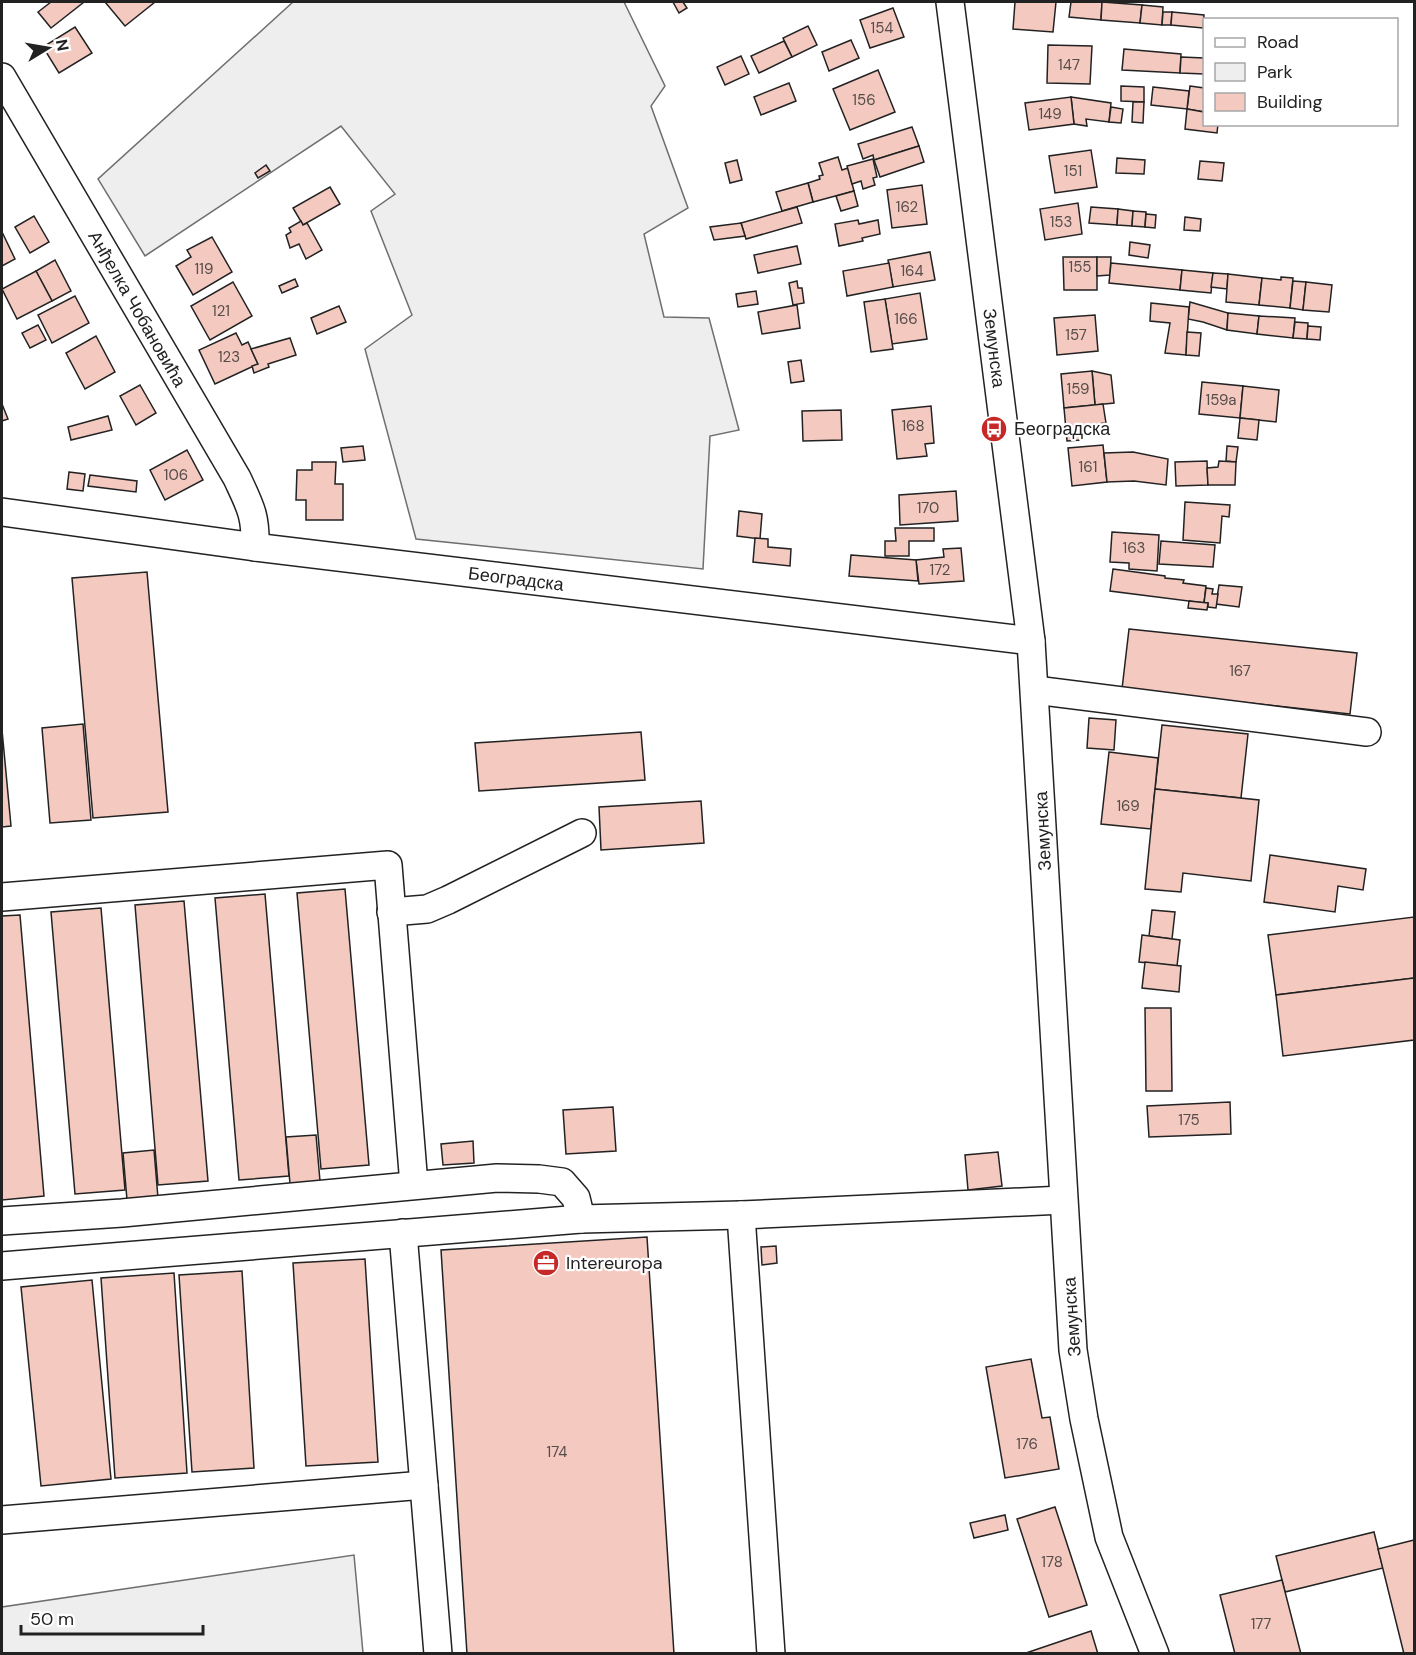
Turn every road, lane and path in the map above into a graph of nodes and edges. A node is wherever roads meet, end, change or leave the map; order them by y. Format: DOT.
graph roads {
  1 [pos="950,2"];
  2 [pos="2,76"];
  3 [pos="2,512"];
  4 [pos="255,547"];
  5 [pos="1031,642"];
  6 [pos="1035,690"];
  7 [pos="1367,732"];
  8 [pos="582,833"];
  9 [pos="2,897"];
  10 [pos="391,912"];
  11 [pos="414,1185"];
  12 [pos="1064,1200"];
  13 [pos="741,1215"];
  14 [pos="581,1219"];
  15 [pos="2,1221"];
  16 [pos="404,1233"];
  17 [pos="2,1266"];
  18 [pos="424,1485"];
  19 [pos="2,1520"];
  20 [pos="438,1653"];
  21 [pos="771,1653"];
  22 [pos="1155,1653"];
  1 -- 5 [label="street, Земунска"];
  2 -- 4 [label="street, Анђелка Чобановића"];
  3 -- 4 [label="street, Београдска"];
  4 -- 5 [label="street, Београдска"];
  5 -- 6 [label="street, Земунска"];
  6 -- 7 [label="street"];
  6 -- 12 [label="street, Земунска"];
  8 -- 10 [label="street"];
  9 -- 10 [label="street"];
  10 -- 11 [label="street"];
  11 -- 14 [label="street"];
  11 -- 15 [label="street"];
  12 -- 13 [label="street"];
  12 -- 22 [label="street, Земунска"];
  13 -- 14 [label="street"];
  13 -- 21 [label="street"];
  14 -- 16 [label="street"];
  16 -- 17 [label="street"];
  16 -- 18 [label="street"];
  18 -- 19 [label="street"];
  18 -- 20 [label="street"];
}
